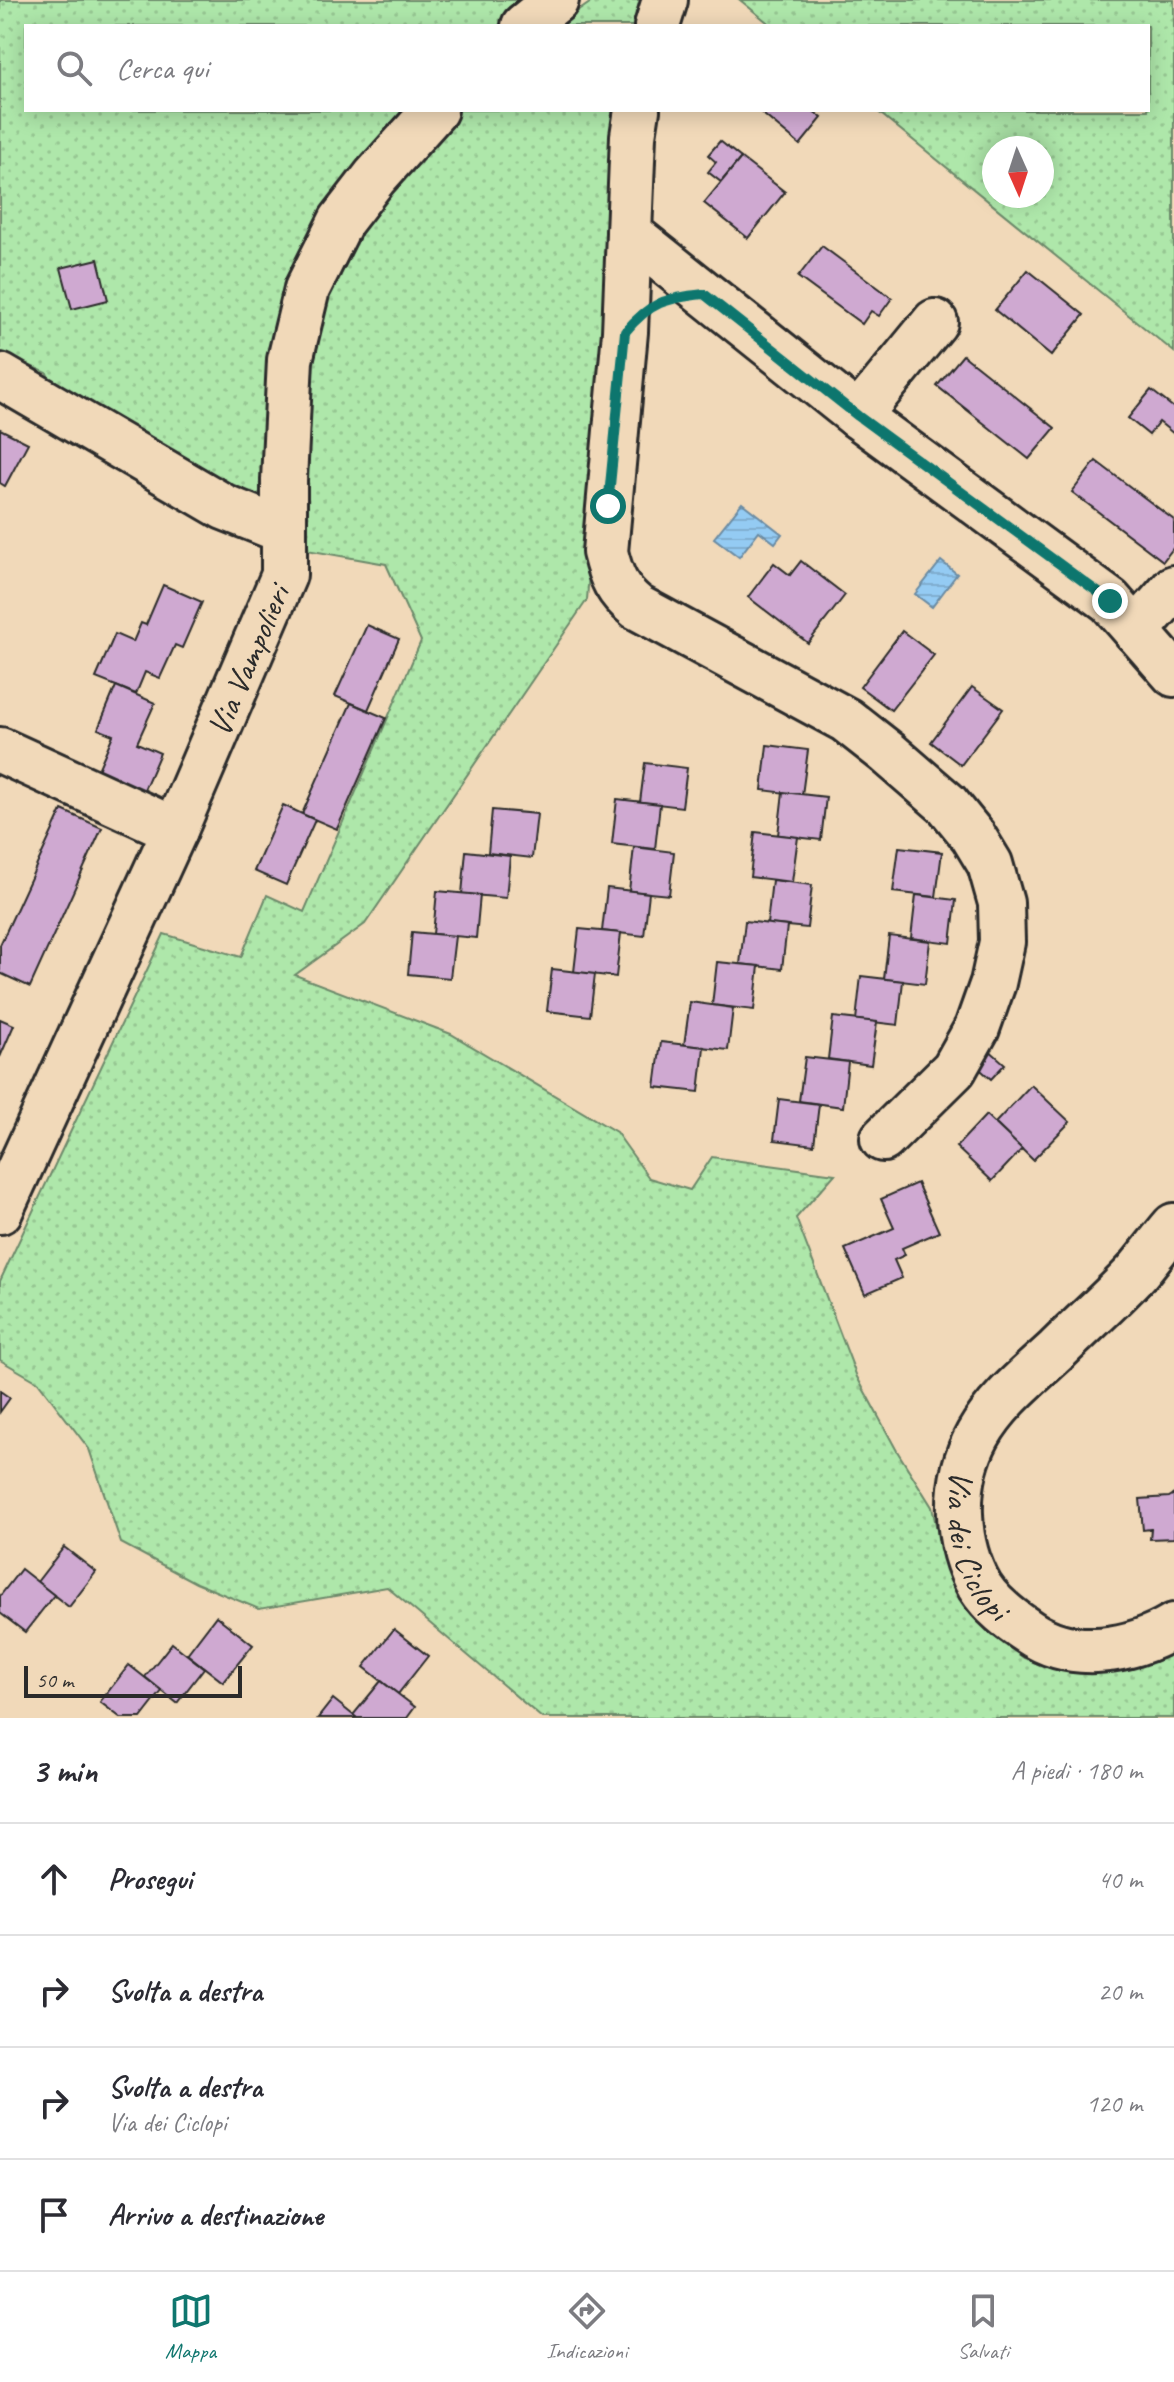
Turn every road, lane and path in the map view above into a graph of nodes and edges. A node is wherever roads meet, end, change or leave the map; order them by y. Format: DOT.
graph roads {
  1 [pos="556,0"];
  2 [pos="665,0"];
  3 [pos="526,24"];
  4 [pos="658,24"];
  5 [pos="433,112"];
  6 [pos="637,112"];
  7 [pos="629,233"];
  8 [pos="704,294"];
  9 [pos="935,322"];
  10 [pos="625,332"];
  11 [pos="0,376"];
  12 [pos="858,416"];
  13 [pos="284,531"];
  14 [pos="1174,588"];
  15 [pos="1136,631"];
  16 [pos="1174,674"];
  17 [pos="0,750"];
  18 [pos="175,830"];
  19 [pos="883,1139"];
  20 [pos="3,1195"];
  21 [pos="1174,1226"];
  22 [pos="1174,1626"];
  1 -- 3 [label="street"];
  2 -- 4 [label="street"];
  5 -- 13 [label="street, Via Vampolieri"];
  6 -- 7 [label="street"];
  7 -- 8 [label="street"];
  7 -- 10 [label="street"];
  8 -- 10 [label="street"];
  8 -- 12 [label="street"];
  9 -- 12 [label="street"];
  10 -- 19 [label="street"];
  11 -- 13 [label="street"];
  12 -- 15 [label="street"];
  13 -- 18 [label="street, Via Vampolieri"];
  14 -- 15 [label="street"];
  15 -- 16 [label="street"];
  17 -- 18 [label="street"];
  18 -- 20 [label="street, Via Vampolieri"];
  21 -- 22 [label="street, Via dei Ciclopi"];
}
